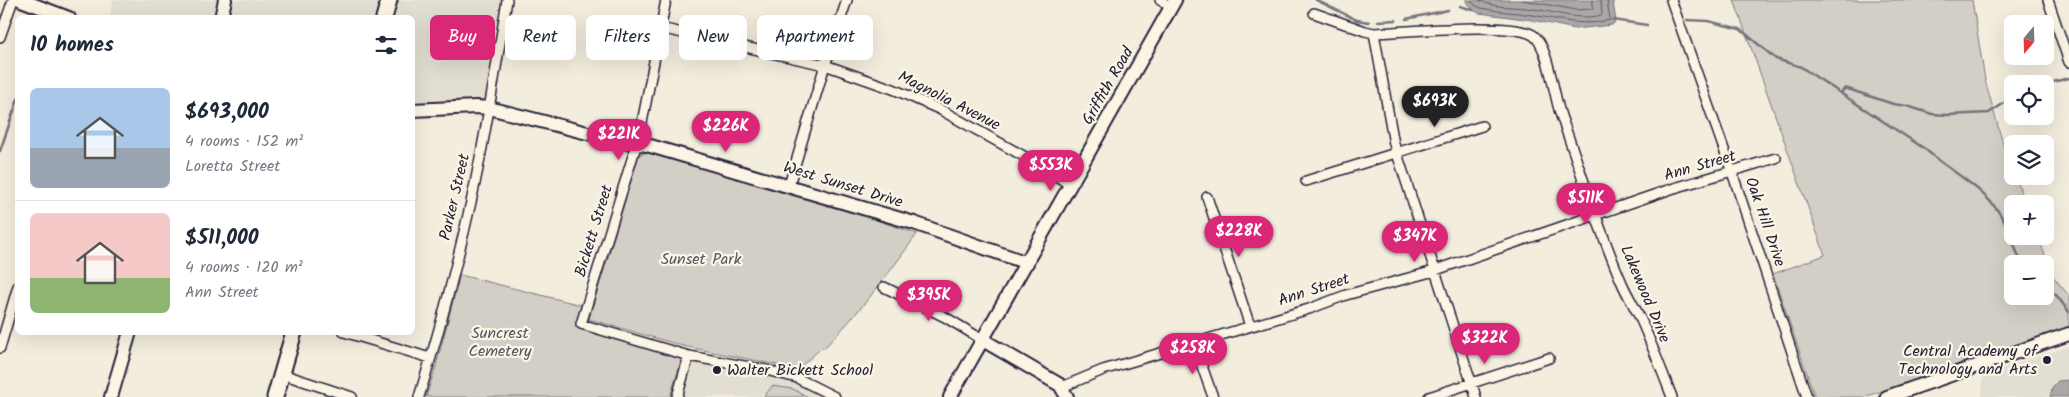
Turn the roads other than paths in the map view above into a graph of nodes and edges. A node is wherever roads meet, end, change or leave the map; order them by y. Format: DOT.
graph roads {
  1 [pos="13,0"];
  2 [pos="21,0"];
  3 [pos="225,0"];
  4 [pos="389,0"];
  5 [pos="507,0"];
  6 [pos="666,0"];
  7 [pos="848,0"];
  8 [pos="1160,0"];
  9 [pos="1671,0"];
  10 [pos="2048,0"];
  11 [pos="1173,3"];
  12 [pos="1314,13"];
  13 [pos="61,15"];
  14 [pos="222,15"];
  15 [pos="385,15"];
  16 [pos="663,15"];
  17 [pos="669,30"];
  18 [pos="1374,33"];
  19 [pos="0,37"];
  20 [pos="653,60"];
  21 [pos="2069,62"];
  22 [pos="825,65"];
  23 [pos="489,108"];
  24 [pos="415,110"];
  25 [pos="1482,126"];
  26 [pos="636,144"];
  27 [pos="1396,152"];
  28 [pos="1776,158"];
  29 [pos="1732,172"];
  30 [pos="1306,181"];
  31 [pos="1070,185"];
  32 [pos="789,186"];
  33 [pos="1207,197"];
  34 [pos="1595,215"];
  35 [pos="1027,263"];
  36 [pos="1434,269"];
  37 [pos="884,288"];
  38 [pos="15,296"];
  39 [pos="1250,326"];
  40 [pos="2069,334"];
  41 [pos="129,335"];
  42 [pos="293,335"];
  43 [pos="354,335"];
  44 [pos="983,340"];
  45 [pos="1194,344"];
  46 [pos="0,348"];
  47 [pos="689,356"];
  48 [pos="430,358"];
  49 [pos="1549,358"];
  50 [pos="282,374"];
  51 [pos="1471,382"];
  52 [pos="1064,392"];
  53 [pos="111,397"];
  54 [pos="276,397"];
  55 [pos="352,397"];
  56 [pos="420,397"];
  57 [pos="678,397"];
  58 [pos="835,397"];
  59 [pos="950,397"];
  60 [pos="1213,397"];
  61 [pos="1428,397"];
  62 [pos="1476,397"];
  63 [pos="1672,397"];
  64 [pos="1807,397"];
  65 [pos="1886,397"];
  1 -- 19 [label="street"];
  2 -- 13 [label="street"];
  3 -- 14 [label="street"];
  4 -- 15 [label="main road"];
  5 -- 23 [label="street, Parker Street"];
  6 -- 16 [label="street, Bickett Street"];
  7 -- 22 [label="street"];
  8 -- 11 [label="street"];
  9 -- 29 [label="street, Oak Hill Drive"];
  10 -- 21 [label="street"];
  11 -- 31 [label="street, Griffith Road"];
  12 -- 18 [label="street"];
  17 -- 22 [label="street, Magnolia Avenue"];
  18 -- 27 [label="street"];
  18 -- 34 [label="street, Lakewood Drive"];
  20 -- 26 [label="street, Bickett Street"];
  22 -- 31 [label="street, Magnolia Avenue"];
  22 -- 32 [label="street"];
  23 -- 24 [label="street, West Sunset Drive"];
  23 -- 26 [label="street, West Sunset Drive"];
  23 -- 48 [label="street, Parker Street"];
  25 -- 27 [label="street"];
  26 -- 32 [label="street, West Sunset Drive"];
  26 -- 47 [label="street, Bickett Street"];
  27 -- 30 [label="street"];
  27 -- 36 [label="street"];
  28 -- 29 [label="street, Ann Street"];
  29 -- 34 [label="street, Ann Street"];
  29 -- 64 [label="street, Oak Hill Drive"];
  31 -- 35 [label="street, Griffith Road"];
  32 -- 35 [label="street, West Sunset Drive"];
  33 -- 39 [label="street"];
  34 -- 36 [label="street, Ann Street"];
  34 -- 63 [label="street, Lakewood Drive"];
  35 -- 44 [label="street, Griffith Road"];
  36 -- 39 [label="street, Ann Street"];
  36 -- 51 [label="street"];
  37 -- 44 [label="street"];
  38 -- 46 [label="street"];
  39 -- 45 [label="street, Ann Street"];
  40 -- 65 [label="street"];
  41 -- 53 [label="street"];
  42 -- 50 [label="main road"];
  43 -- 48 [label="street"];
  44 -- 52 [label="street"];
  44 -- 59 [label="street, Griffith Road"];
  45 -- 52 [label="street, Ann Street"];
  45 -- 60 [label="street"];
  47 -- 57 [label="street"];
  47 -- 58 [label="street"];
  48 -- 56 [label="street, Parker Street"];
  49 -- 51 [label="street"];
  50 -- 54 [label="main road"];
  50 -- 55 [label="street"];
  51 -- 61 [label="street"];
  51 -- 62 [label="street"];
}
